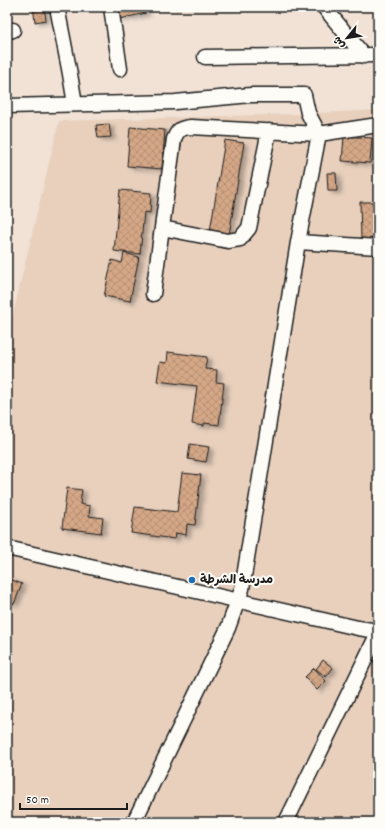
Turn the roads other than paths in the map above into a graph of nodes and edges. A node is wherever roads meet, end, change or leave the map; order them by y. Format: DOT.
graph roads {
  1 [pos="57,7"];
  2 [pos="111,7"];
  3 [pos="324,7"];
  4 [pos="378,55"];
  5 [pos="364,56"];
  6 [pos="205,57"];
  7 [pos="120,69"];
  8 [pos="74,104"];
  9 [pos="7,106"];
  10 [pos="378,125"];
  11 [pos="269,131"];
  12 [pos="319,134"];
  13 [pos="162,228"];
  14 [pos="298,242"];
  15 [pos="378,247"];
  16 [pos="153,294"];
  17 [pos="7,548"];
  18 [pos="238,601"];
  19 [pos="378,632"];
  20 [pos="134,822"];
  21 [pos="286,822"];
  1 -- 8 [label="street"];
  2 -- 7 [label="street"];
  3 -- 5 [label="street"];
  4 -- 5 [label="street"];
  5 -- 6 [label="street"];
  8 -- 9 [label="street"];
  8 -- 12 [label="street"];
  10 -- 12 [label="street"];
  11 -- 12 [label="street"];
  11 -- 13 [label="street"];
  11 -- 13 [label="street"];
  12 -- 14 [label="street"];
  13 -- 16 [label="street"];
  14 -- 15 [label="street"];
  14 -- 18 [label="street"];
  17 -- 18 [label="street"];
  18 -- 19 [label="street"];
  18 -- 20 [label="street"];
  19 -- 21 [label="street"];
}
